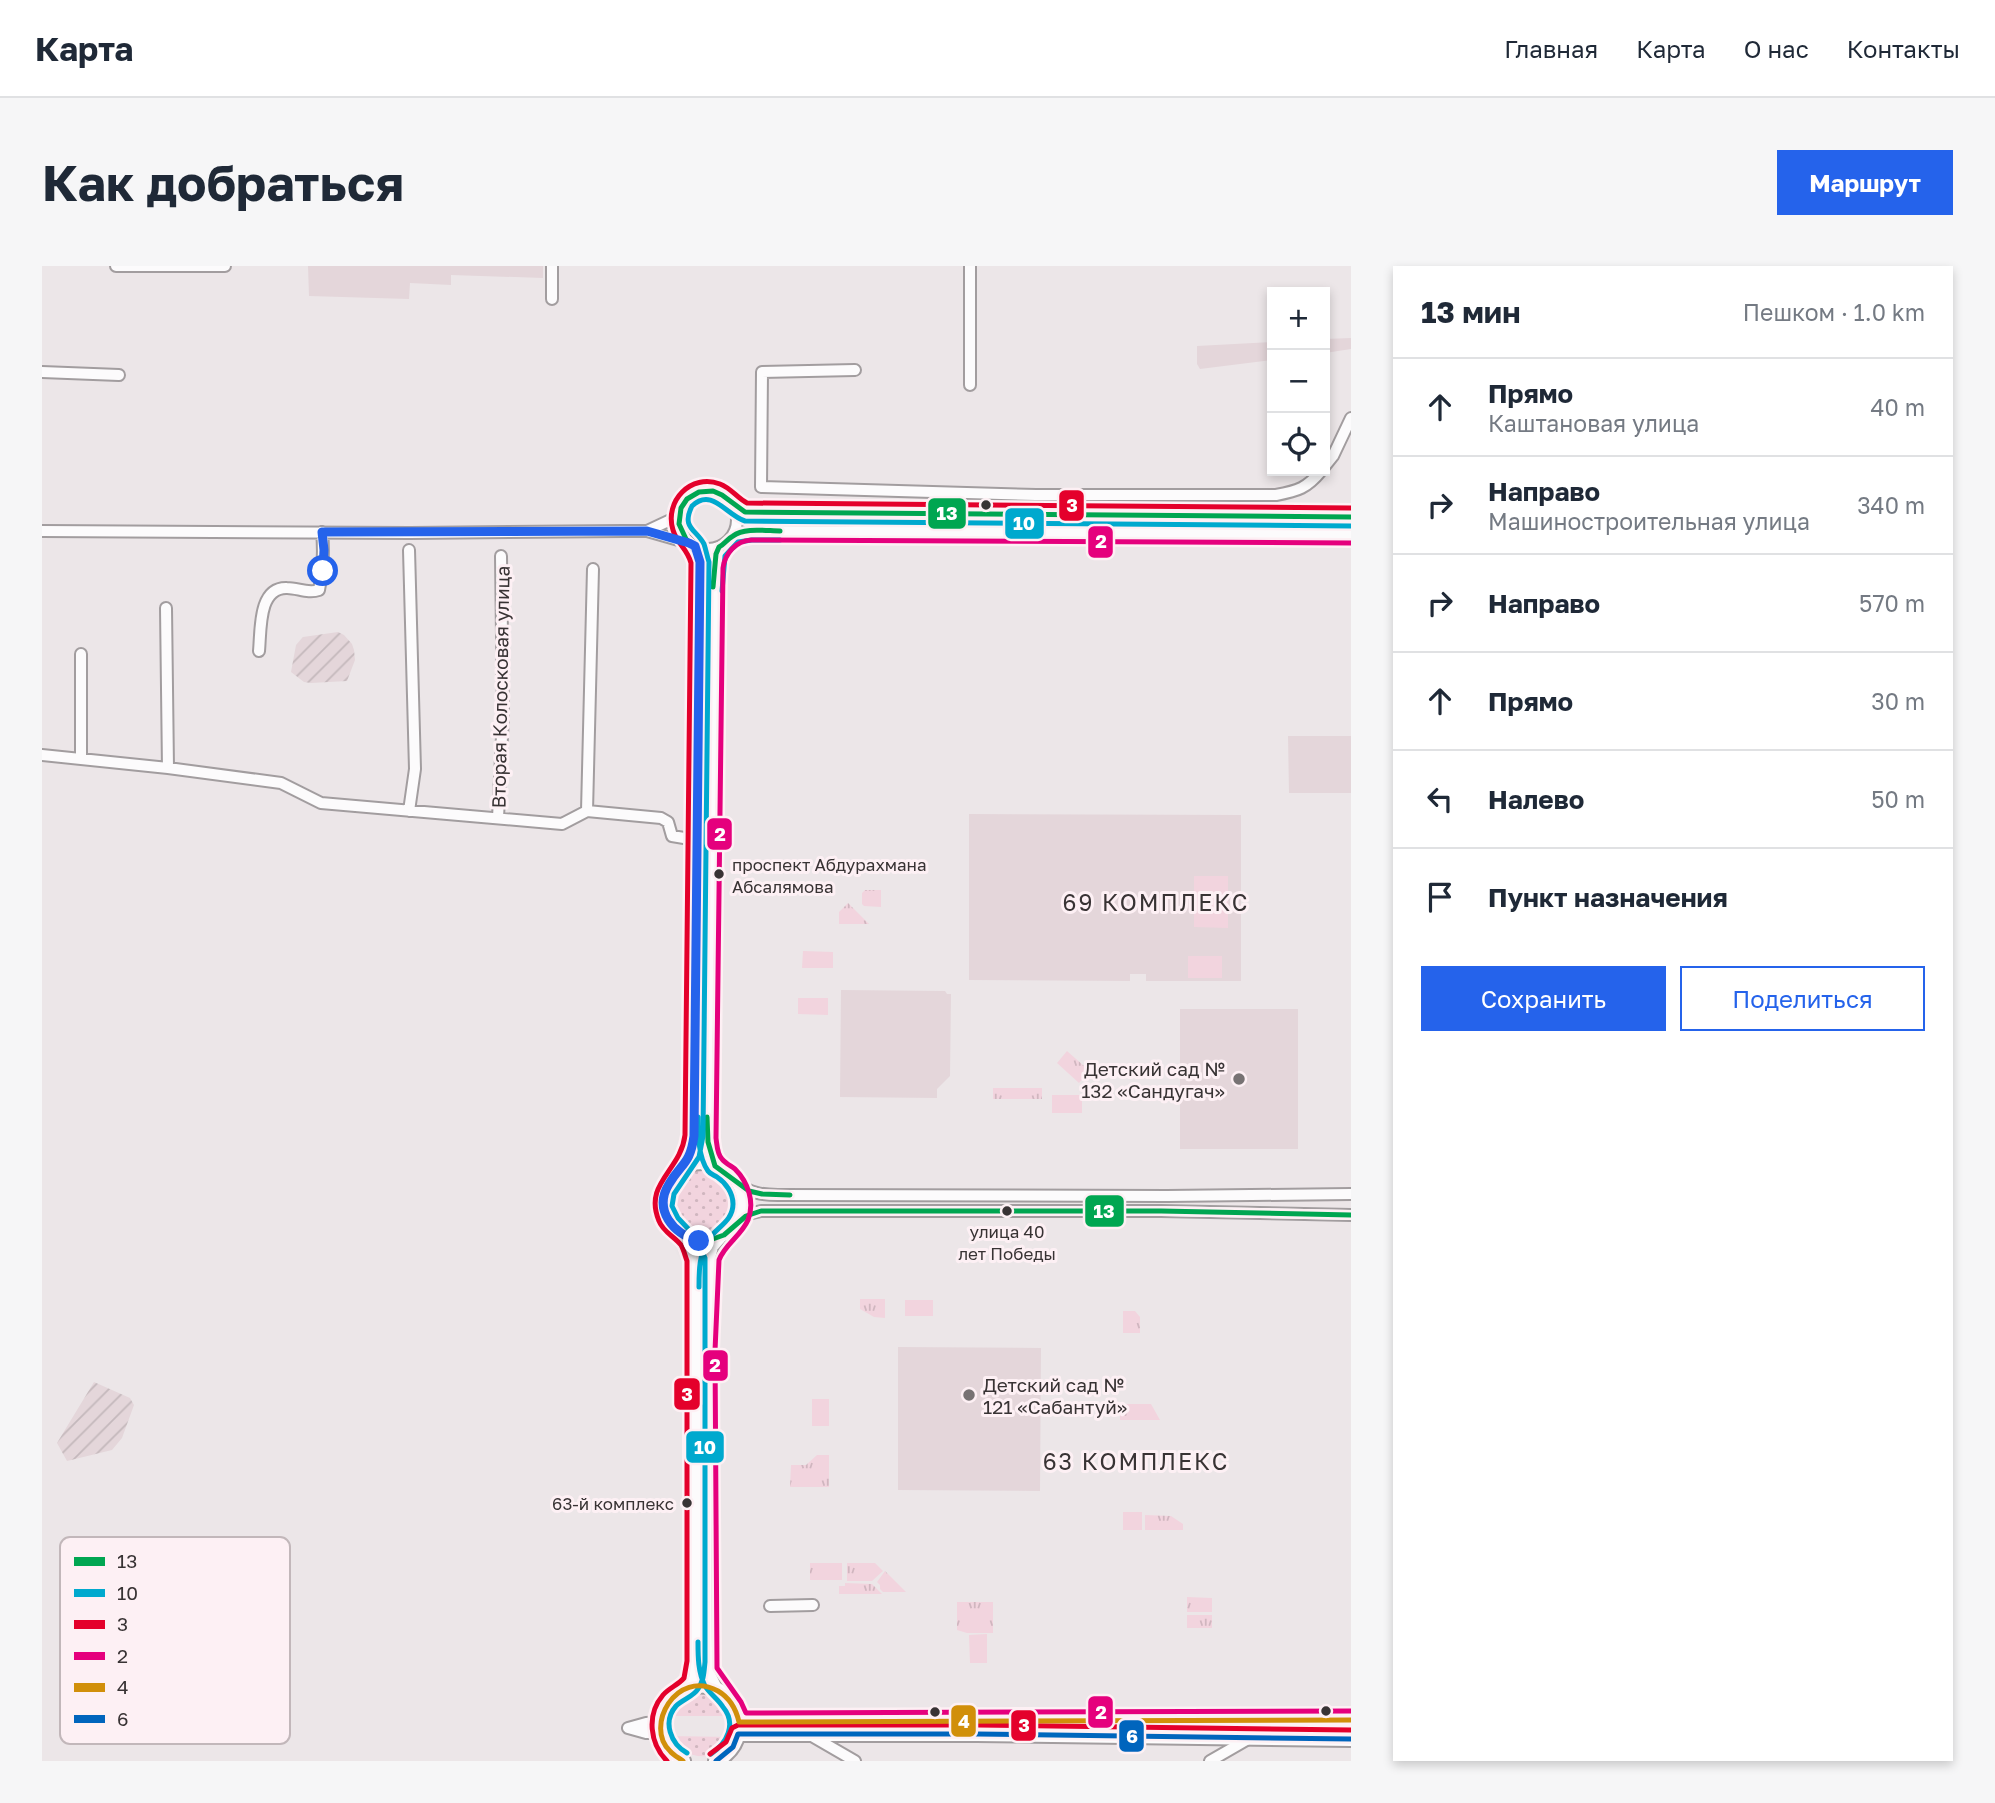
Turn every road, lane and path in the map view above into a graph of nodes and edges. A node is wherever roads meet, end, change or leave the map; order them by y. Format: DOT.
graph roads {
  1 [pos="116,266"];
  2 [pos="225,266"];
  3 [pos="552,266"];
  4 [pos="970,266"];
  5 [pos="552,299"];
  6 [pos="855,370"];
  7 [pos="42,372"];
  8 [pos="119,375"];
  9 [pos="970,385"];
  10 [pos="1351,418"];
  11 [pos="1330,460"];
  12 [pos="1317,476"];
  13 [pos="1114,495"];
  14 [pos="735,507"];
  15 [pos="1114,515"];
  16 [pos="679,516"];
  17 [pos="1236,516"];
  18 [pos="1351,517"];
  19 [pos="42,531"];
  20 [pos="647,531"];
  21 [pos="322,532"];
  22 [pos="734,534"];
  23 [pos="1237,534"];
  24 [pos="1351,534"];
  25 [pos="692,545"];
  26 [pos="719,547"];
  27 [pos="409,550"];
  28 [pos="502,556"];
  29 [pos="593,569"];
  30 [pos="166,608"];
  31 [pos="259,651"];
  32 [pos="81,654"];
  33 [pos="42,755"];
  34 [pos="81,759"];
  35 [pos="168,768"];
  36 [pos="410,811"];
  37 [pos="587,811"];
  38 [pos="498,818"];
  39 [pos="696,840"];
  40 [pos="715,1166"];
  41 [pos="677,1174"];
  42 [pos="736,1183"];
  43 [pos="1351,1194"];
  44 [pos="1351,1214"];
  45 [pos="738,1221"];
  46 [pos="685,1237"];
  47 [pos="721,1238"];
  48 [pos="813,1605"];
  49 [pos="770,1606"];
  50 [pos="690,1686"];
  51 [pos="718,1690"];
  52 [pos="1351,1720"];
  53 [pos="738,1728"];
  54 [pos="810,1735"];
  55 [pos="1252,1736"];
  56 [pos="1351,1739"];
  57 [pos="684,1761"];
  58 [pos="716,1761"];
  59 [pos="855,1761"];
  60 [pos="1210,1761"];
  1 -- 2 [label="street"];
  3 -- 5 [label="street"];
  4 -- 9 [label="street"];
  6 -- 13 [label="street"];
  7 -- 8 [label="street"];
  10 -- 11 [label="street"];
  12 -- 13 [label="street"];
  13 -- 15 [label="street"];
  14 -- 15 [label="street"];
  14 -- 16 [label="street"];
  14 -- 22 [label="street"];
  15 -- 17 [label="street"];
  16 -- 20 [label="street"];
  16 -- 25 [label="street"];
  17 -- 18 [label="street"];
  17 -- 23 [label="street"];
  19 -- 21 [label="street"];
  20 -- 21 [label="street"];
  20 -- 25 [label="street"];
  21 -- 31 [label="street"];
  22 -- 23 [label="street"];
  22 -- 26 [label="street"];
  23 -- 24 [label="street"];
  25 -- 26 [label="street"];
  25 -- 39 [label="street"];
  26 -- 40 [label="street"];
  27 -- 36 [label="street"];
  28 -- 38 [label="street, Вторая Колосковая улица"];
  29 -- 37 [label="street"];
  30 -- 35 [label="street"];
  32 -- 34 [label="street"];
  33 -- 34 [label="street"];
  34 -- 35 [label="street"];
  35 -- 36 [label="street"];
  36 -- 38 [label="street"];
  37 -- 38 [label="street"];
  37 -- 39 [label="street"];
  39 -- 41 [label="street"];
  40 -- 41 [label="street"];
  40 -- 42 [label="street"];
  41 -- 46 [label="street"];
  42 -- 43 [label="street"];
  42 -- 45 [label="street"];
  44 -- 45 [label="street"];
  45 -- 47 [label="street"];
  46 -- 47 [label="street"];
  46 -- 50 [label="street"];
  47 -- 51 [label="street"];
  48 -- 49 [label="street"];
  50 -- 51 [label="main road"];
  50 -- 57 [label="main road"];
  51 -- 53 [label="main road"];
  52 -- 53 [label="main road"];
  53 -- 54 [label="main road"];
  53 -- 58 [label="main road"];
  54 -- 55 [label="main road"];
  54 -- 59 [label="street"];
  55 -- 56 [label="main road"];
  55 -- 60 [label="street"];
}
